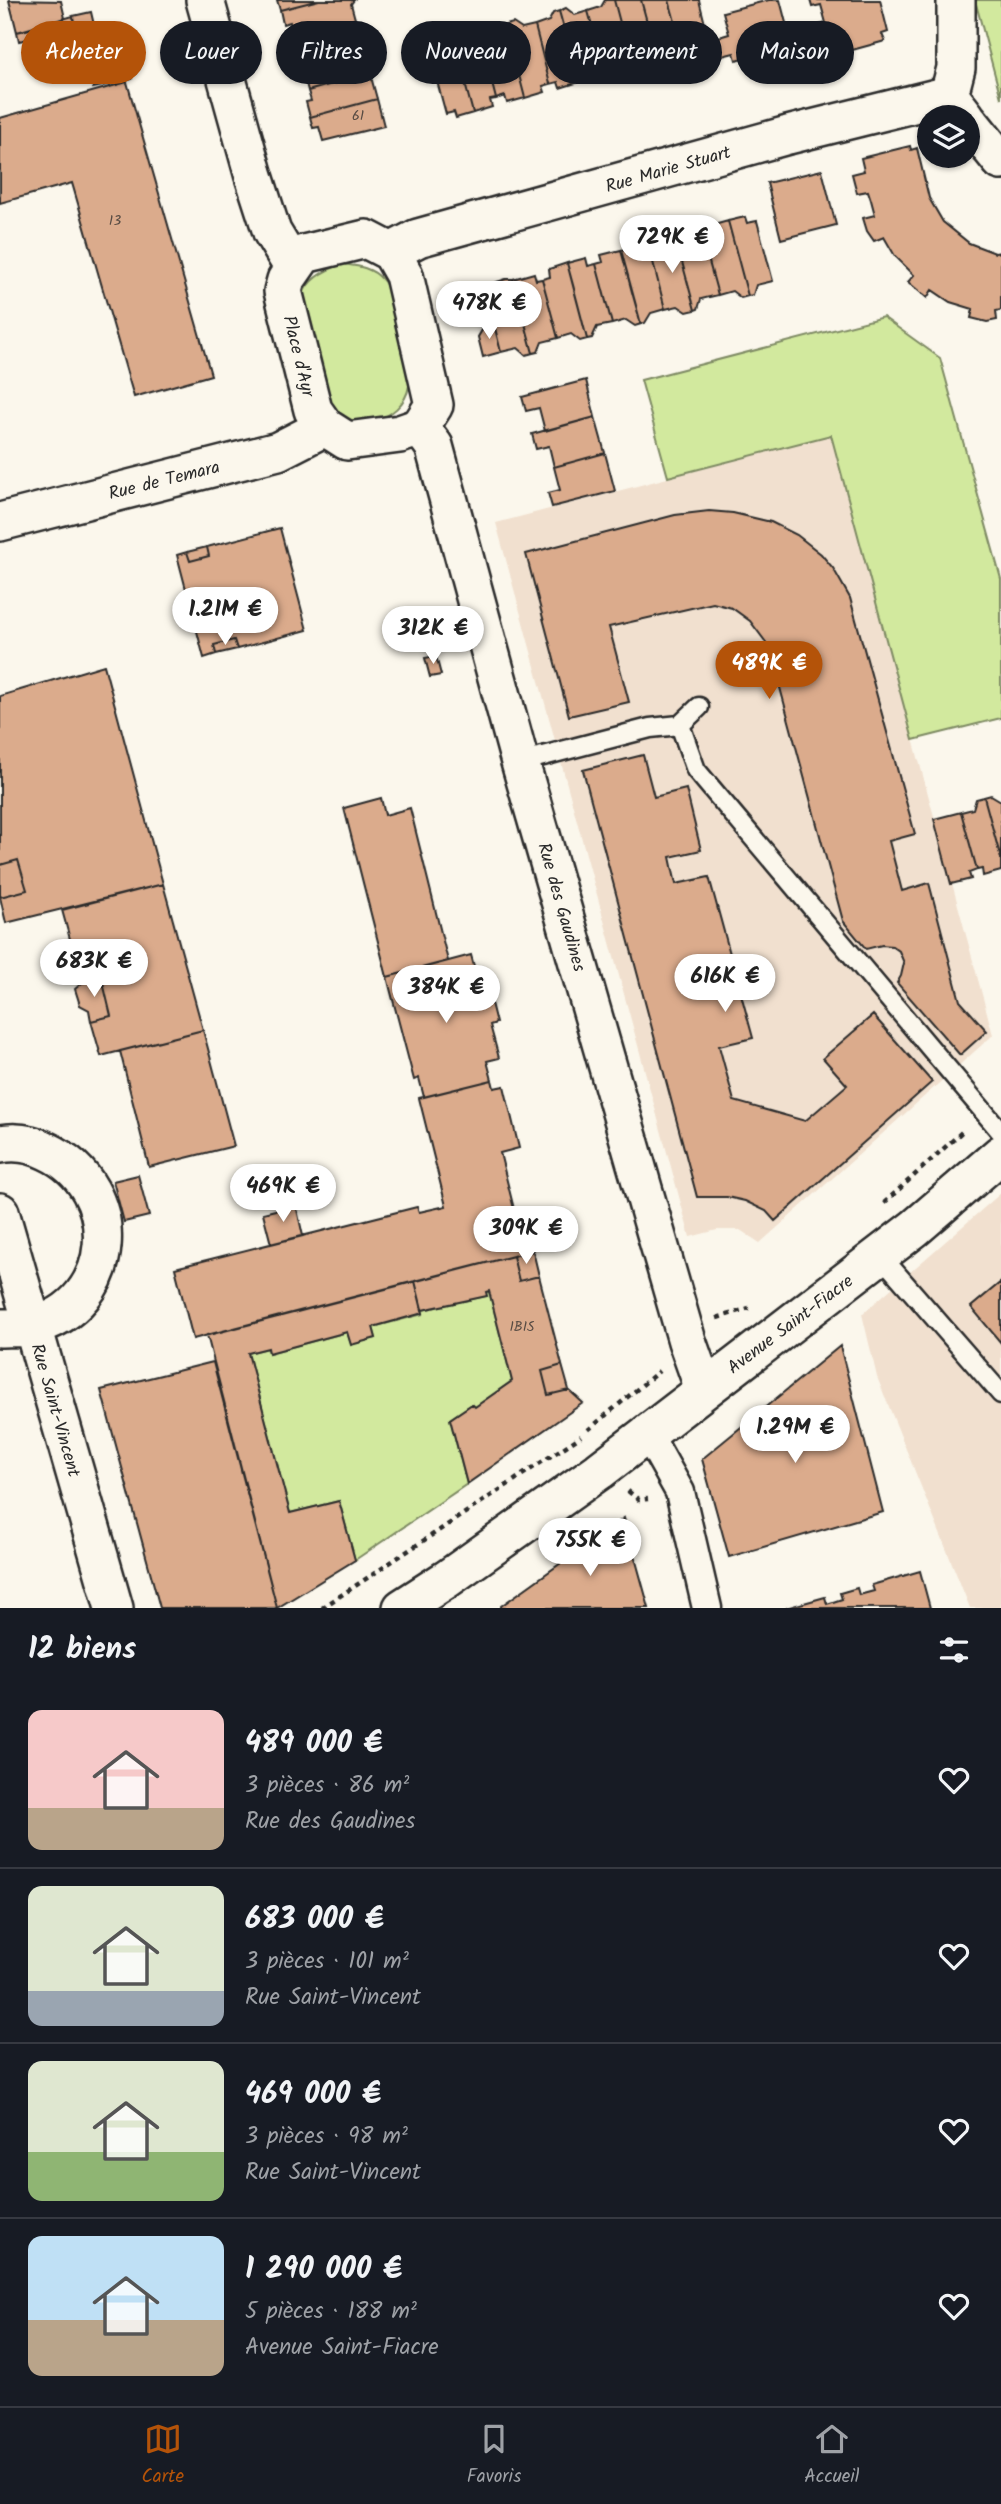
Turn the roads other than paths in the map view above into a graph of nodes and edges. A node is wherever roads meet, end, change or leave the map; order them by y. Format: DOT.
graph roads {
  1 [pos="205,0"];
  2 [pos="956,0"];
  3 [pos="960,105"];
  4 [pos="917,117"];
  5 [pos="980,135"];
  6 [pos="1001,162"];
  7 [pos="391,252"];
  8 [pos="293,267"];
  9 [pos="325,427"];
  10 [pos="419,427"];
  11 [pos="0,522"];
  12 [pos="699,707"];
  13 [pos="680,725"];
  14 [pos="520,762"];
  15 [pos="1001,1132"];
  16 [pos="0,1144"];
  17 [pos="1001,1154"];
  18 [pos="0,1212"];
  19 [pos="880,1255"];
  20 [pos="16,1327"];
  21 [pos="704,1389"];
  22 [pos="1001,1394"];
  23 [pos="647,1433"];
  24 [pos="114,1608"];
  25 [pos="402,1608"];
  26 [pos="707,1608"];
  1 -- 8 [label="street"];
  2 -- 3 [label="street"];
  4 -- 7 [label="street, Rue Marie Stuart"];
  5 -- 6 [label="street"];
  7 -- 8 [label="street"];
  7 -- 10 [label="street"];
  8 -- 9 [label="street, Place d'Ayr"];
  9 -- 10 [label="street"];
  9 -- 11 [label="street, Rue de Temara"];
  10 -- 14 [label="street, Rue des Gaudines"];
  12 -- 13 [label="lane"];
  13 -- 14 [label="lane"];
  13 -- 15 [label="lane"];
  14 -- 21 [label="street, Rue des Gaudines"];
  16 -- 20 [label="street"];
  17 -- 19 [label="street, Avenue Saint-Fiacre"];
  18 -- 20 [label="street, Rue Saint-Vincent"];
  19 -- 21 [label="street, Avenue Saint-Fiacre"];
  19 -- 22 [label="lane"];
  20 -- 24 [label="street, Rue Saint-Vincent"];
  21 -- 23 [label="street, Avenue Saint-Fiacre"];
  23 -- 25 [label="street, Avenue Saint-Fiacre"];
  23 -- 26 [label="street"];
}
